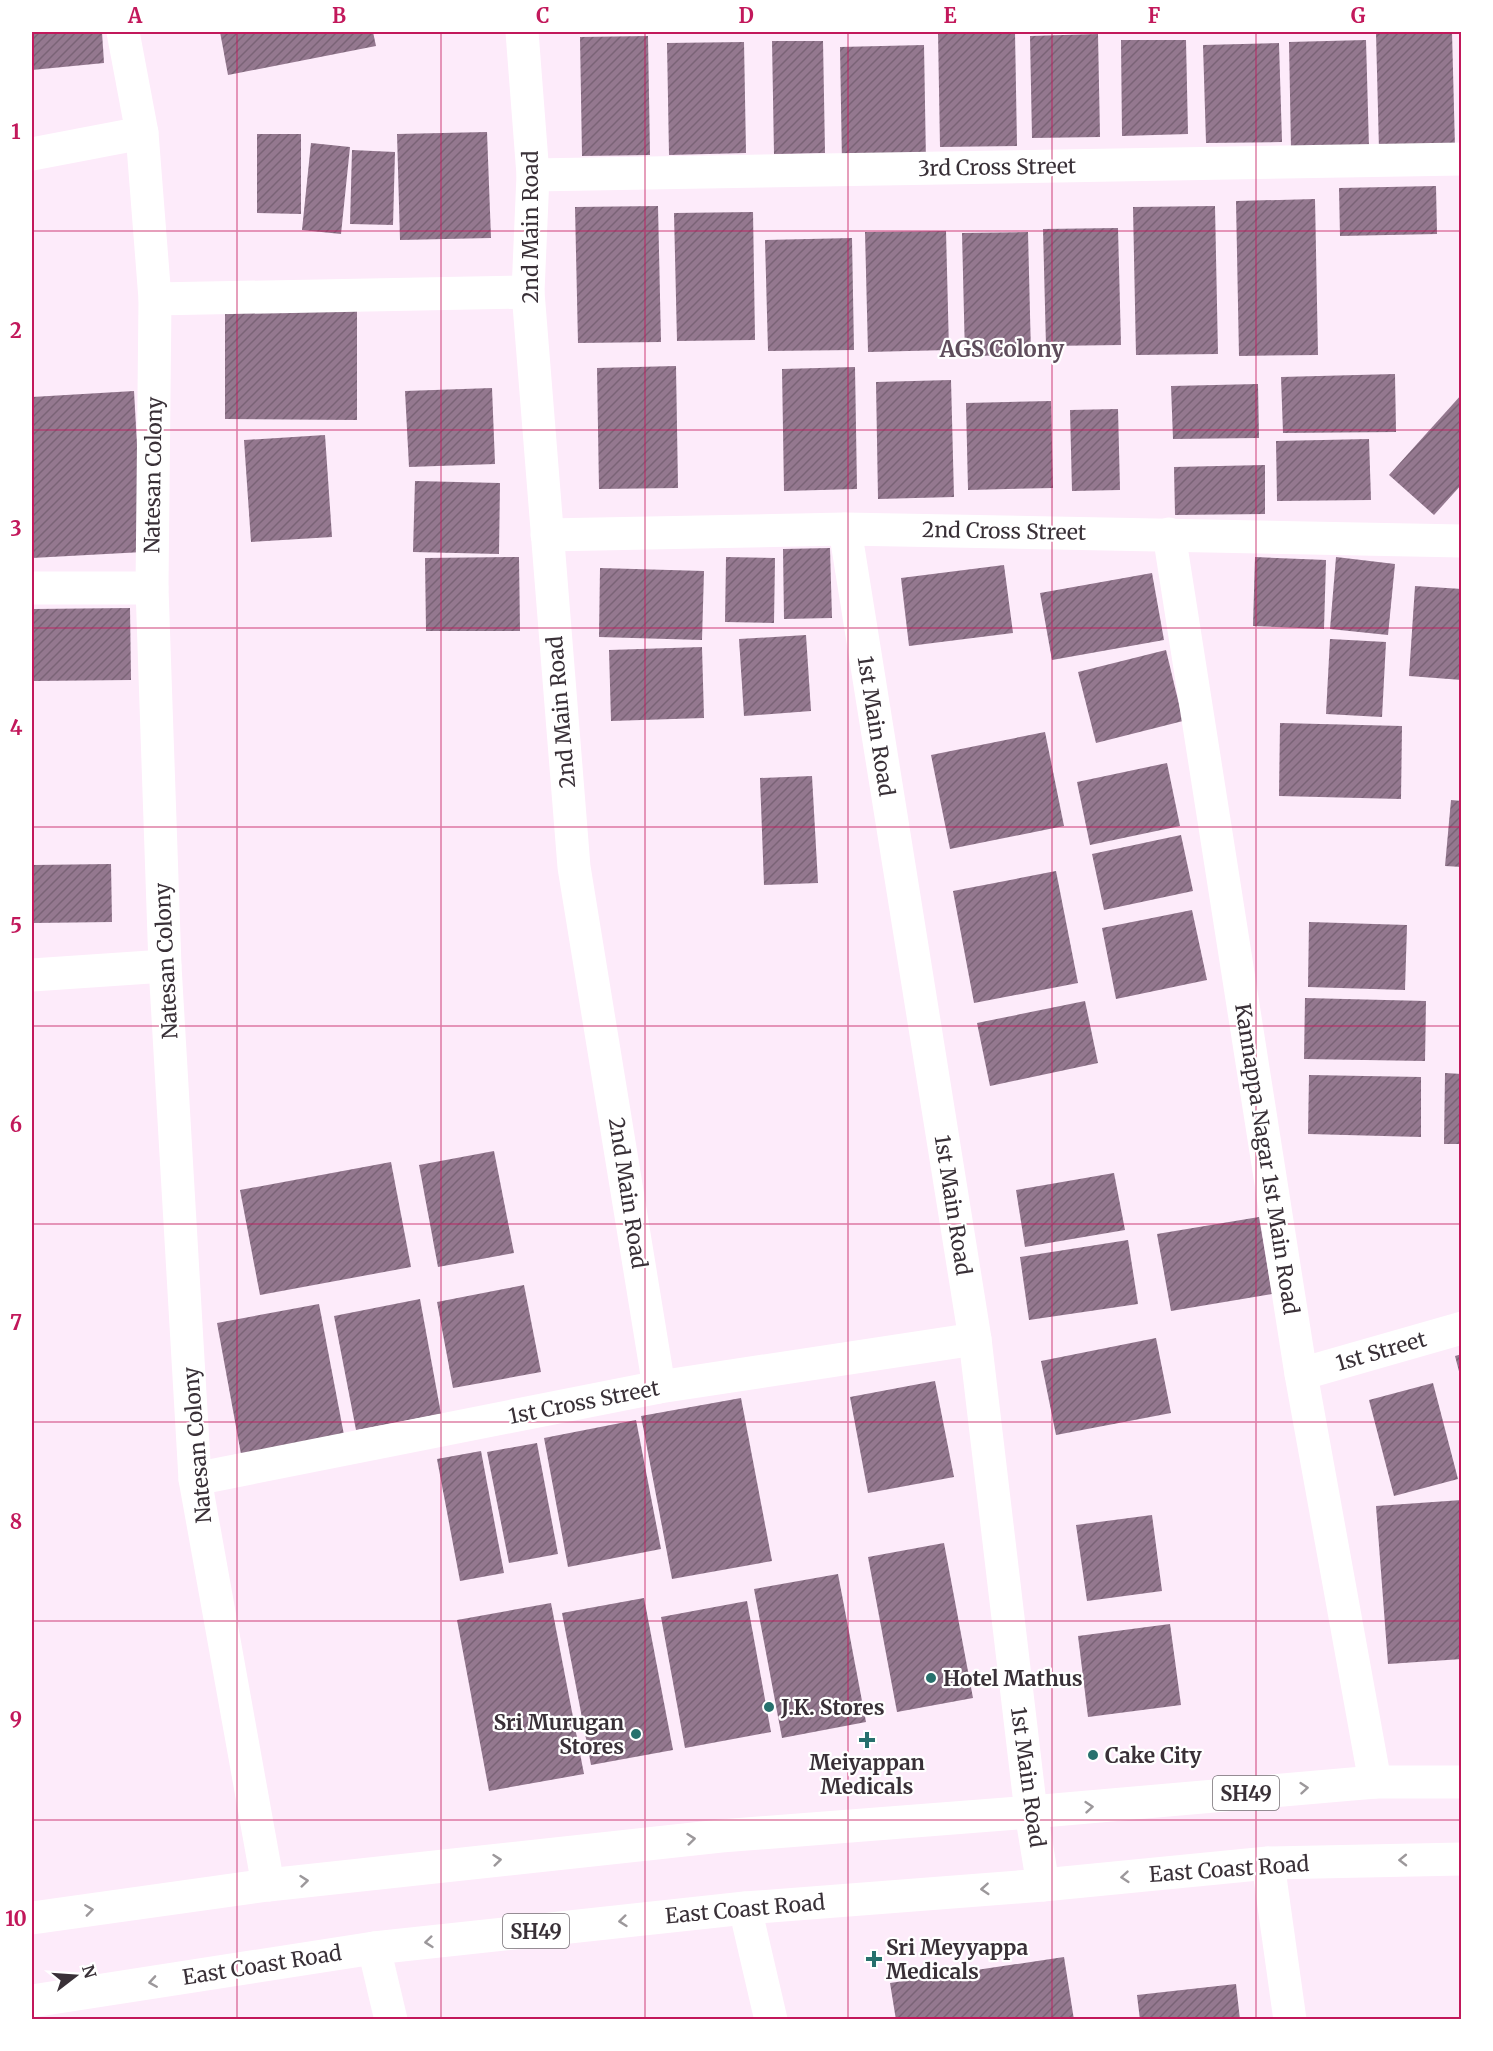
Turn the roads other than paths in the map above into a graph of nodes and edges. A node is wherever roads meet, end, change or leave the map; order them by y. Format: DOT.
graph roads {
  1 [pos="123,32"];
  2 [pos="522,32"];
  3 [pos="142,133"];
  4 [pos="32,154"];
  5 [pos="1461,159"];
  6 [pos="533,175"];
  7 [pos="528,292"];
  8 [pos="155,299"];
  9 [pos="845,529"];
  10 [pos="1169,534"];
  11 [pos="547,535"];
  12 [pos="1461,541"];
  13 [pos="32,588"];
  14 [pos="152,588"];
  15 [pos="165,966"];
  16 [pos="32,975"];
  17 [pos="1461,1328"];
  18 [pos="975,1339"];
  19 [pos="1301,1374"];
  20 [pos="659,1387"];
  21 [pos="195,1479"];
  22 [pos="1375,1782"];
  23 [pos="1461,1782"];
  24 [pos="1031,1812"];
  25 [pos="1461,1859"];
  26 [pos="1268,1863"];
  27 [pos="267,1885"];
  28 [pos="1043,1885"];
  29 [pos="745,1908"];
  30 [pos="32,1918"];
  31 [pos="374,1948"];
  32 [pos="32,2001"];
  33 [pos="391,2019"];
  34 [pos="771,2019"];
  35 [pos="1290,2019"];
  1 -- 3 [label="street, Natesan Colony"];
  2 -- 6 [label="street, 2nd Main Road"];
  3 -- 4 [label="street"];
  3 -- 8 [label="street, Natesan Colony"];
  5 -- 6 [label="street, 3rd Cross Street"];
  6 -- 7 [label="street, 2nd Main Road"];
  7 -- 8 [label="street"];
  7 -- 11 [label="street, 2nd Main Road"];
  8 -- 14 [label="street, Natesan Colony"];
  9 -- 10 [label="street, 2nd Cross Street"];
  9 -- 11 [label="street, 2nd Cross Street"];
  9 -- 18 [label="street, 1st Main Road"];
  10 -- 12 [label="street, 2nd Cross Street"];
  10 -- 19 [label="street, Kannappa Nagar 1st Main Road"];
  11 -- 20 [label="street, 2nd Main Road"];
  13 -- 14 [label="street"];
  14 -- 15 [label="street, Natesan Colony"];
  15 -- 16 [label="street"];
  15 -- 21 [label="street, Natesan Colony"];
  17 -- 19 [label="street, 1st Street"];
  18 -- 20 [label="street, 1st Cross Street"];
  18 -- 24 [label="street, 1st Main Road"];
  19 -- 22 [label="street, Kannappa Nagar 1st Main Road"];
  20 -- 21 [label="street, 1st Cross Street"];
  21 -- 27 [label="street, Natesan Colony"];
  22 -- 23 [label="street, SH49"];
  24 -- 22 [label="street, SH49, one-way"];
  27 -- 24 [label="street, SH49, one-way"];
  24 -- 28 [label="street, 1st Main Road"];
  25 -- 26 [label="street, East Coast Road / SH49, one-way"];
  26 -- 28 [label="street, East Coast Road / SH49, one-way"];
  26 -- 35 [label="street"];
  30 -- 27 [label="street, SH49, one-way"];
  28 -- 29 [label="street, East Coast Road / SH49, one-way"];
  29 -- 31 [label="street, East Coast Road / SH49, one-way"];
  29 -- 34 [label="street"];
  31 -- 32 [label="street, East Coast Road / SH49, one-way"];
  31 -- 33 [label="street"];
}
